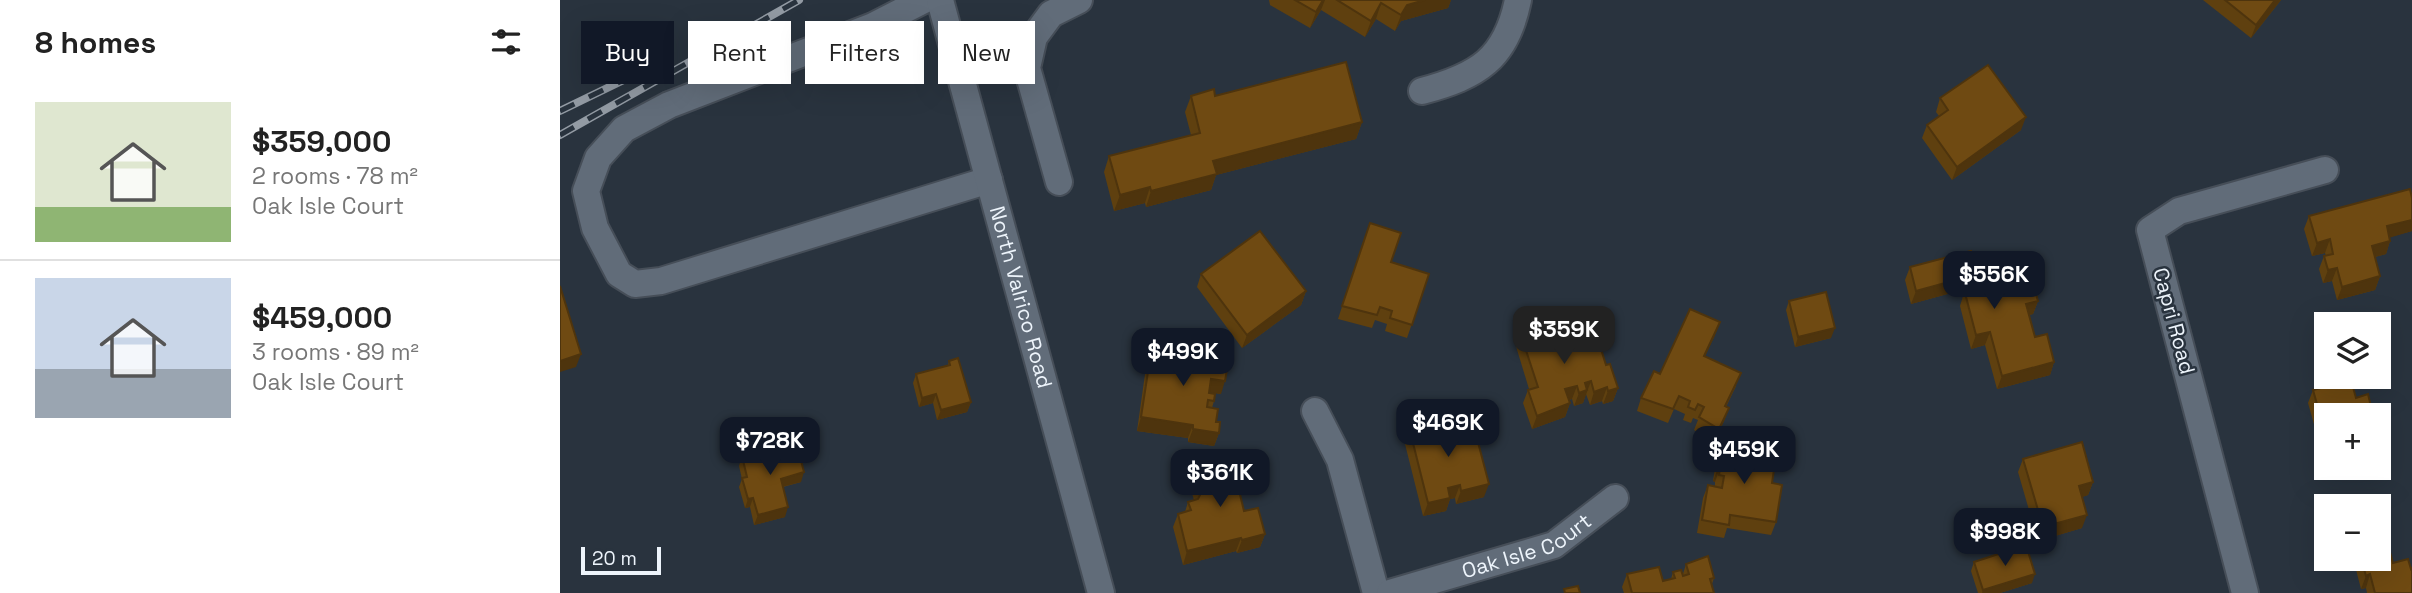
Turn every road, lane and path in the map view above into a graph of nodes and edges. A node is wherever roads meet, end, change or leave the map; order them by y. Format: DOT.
graph roads {
  1 [pos="924,0"];
  2 [pos="940,0"];
  3 [pos="1079,0"];
  4 [pos="1518,0"];
  5 [pos="1422,91"];
  6 [pos="2325,170"];
  7 [pos="989,180"];
  8 [pos="1059,182"];
  9 [pos="1315,411"];
  10 [pos="1615,498"];
  11 [pos="1101,593"];
  12 [pos="1376,593"];
  13 [pos="1390,593"];
  14 [pos="2245,593"];
  1 -- 7 [label="street"];
  2 -- 7 [label="street, North Valrico Road"];
  3 -- 8 [label="street"];
  4 -- 5 [label="street"];
  6 -- 14 [label="street, Capri Road"];
  7 -- 11 [label="street, North Valrico Road"];
  9 -- 12 [label="street"];
  10 -- 13 [label="street, Oak Isle Court"];
}
